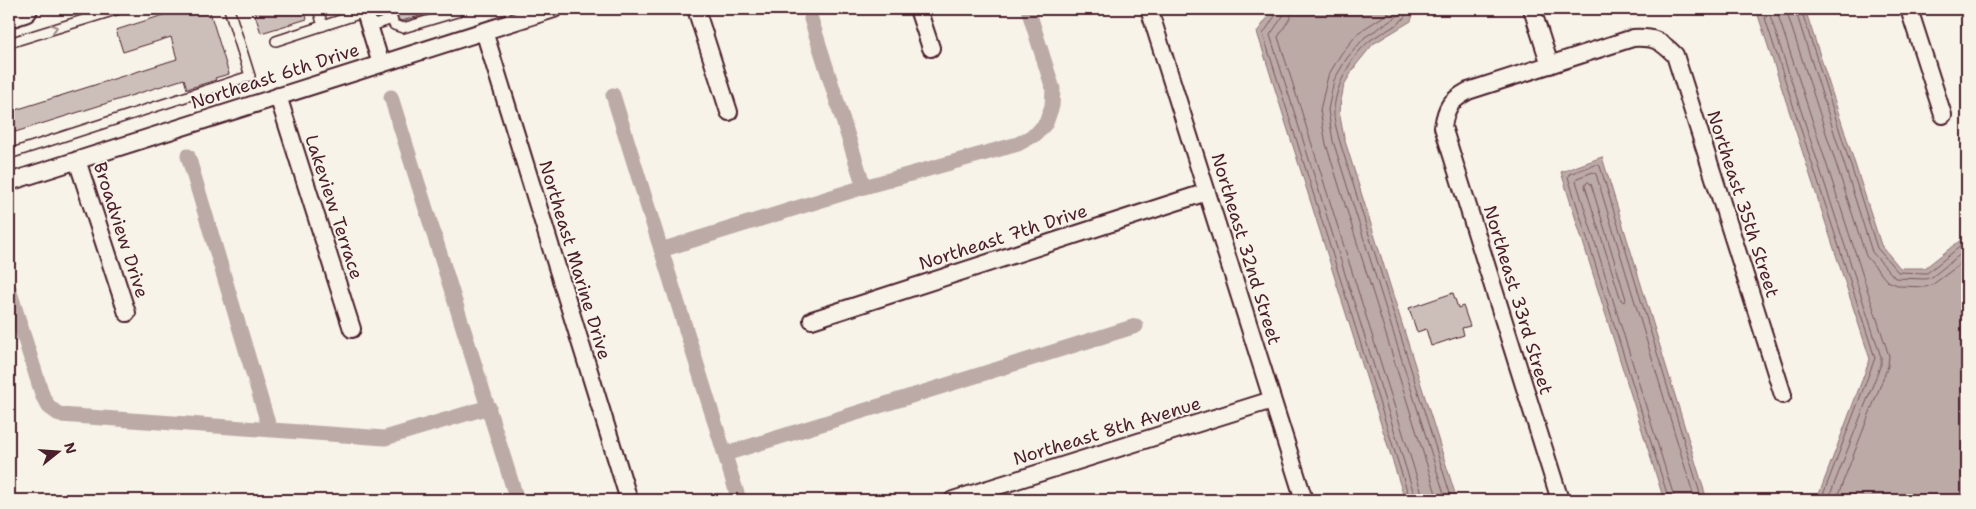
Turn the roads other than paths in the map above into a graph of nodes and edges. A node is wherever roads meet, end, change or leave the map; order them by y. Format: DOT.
graph roads {
  1 [pos="24,9"];
  2 [pos="119,9"];
  3 [pos="229,9"];
  4 [pos="318,9"];
  5 [pos="389,9"];
  6 [pos="456,9"];
  7 [pos="554,9"];
  8 [pos="696,9"];
  9 [pos="918,9"];
  10 [pos="1149,9"];
  11 [pos="1532,9"];
  12 [pos="1909,9"];
  13 [pos="99,12"];
  14 [pos="9,14"];
  15 [pos="366,16"];
  16 [pos="392,19"];
  17 [pos="324,26"];
  18 [pos="484,31"];
  19 [pos="276,41"];
  20 [pos="9,43"];
  21 [pos="931,48"];
  22 [pos="381,64"];
  23 [pos="1550,65"];
  24 [pos="278,96"];
  25 [pos="729,112"];
  26 [pos="1943,115"];
  27 [pos="9,154"];
  28 [pos="77,160"];
  29 [pos="9,182"];
  30 [pos="1207,192"];
  31 [pos="128,313"];
  32 [pos="812,320"];
  33 [pos="352,329"];
  34 [pos="1783,395"];
  35 [pos="1272,400"];
  36 [pos="629,500"];
  37 [pos="953,500"];
  38 [pos="1304,500"];
  39 [pos="1560,500"];
  1 -- 14 [label="main road"];
  2 -- 13 [label="lane"];
  3 -- 27 [label="lane"];
  4 -- 17 [label="lane"];
  5 -- 16 [label="lane"];
  6 -- 16 [label="lane"];
  7 -- 18 [label="street, Northeast 6th Drive"];
  8 -- 25 [label="street"];
  9 -- 21 [label="street"];
  10 -- 30 [label="street, Northeast 32nd Street"];
  11 -- 23 [label="street"];
  12 -- 26 [label="street"];
  20 -- 13 [label="lane, one-way"];
  15 -- 16 [label="lane"];
  15 -- 17 [label="lane"];
  15 -- 22 [label="street"];
  17 -- 19 [label="lane"];
  18 -- 22 [label="street, Northeast 6th Drive"];
  18 -- 36 [label="street, Northeast Marine Drive"];
  22 -- 24 [label="street, Northeast 6th Drive"];
  23 -- 34 [label="street, Northeast 35th Street"];
  23 -- 39 [label="street, Northeast 33rd Street"];
  24 -- 28 [label="street, Northeast 6th Drive"];
  24 -- 33 [label="street, Lakeview Terrace"];
  28 -- 29 [label="street, Northeast 6th Drive"];
  28 -- 31 [label="street, Broadview Drive"];
  30 -- 32 [label="street, Northeast 7th Drive"];
  30 -- 35 [label="street, Northeast 32nd Street"];
  35 -- 37 [label="street, Northeast 8th Avenue"];
  35 -- 38 [label="street, Northeast 32nd Street"];
}
